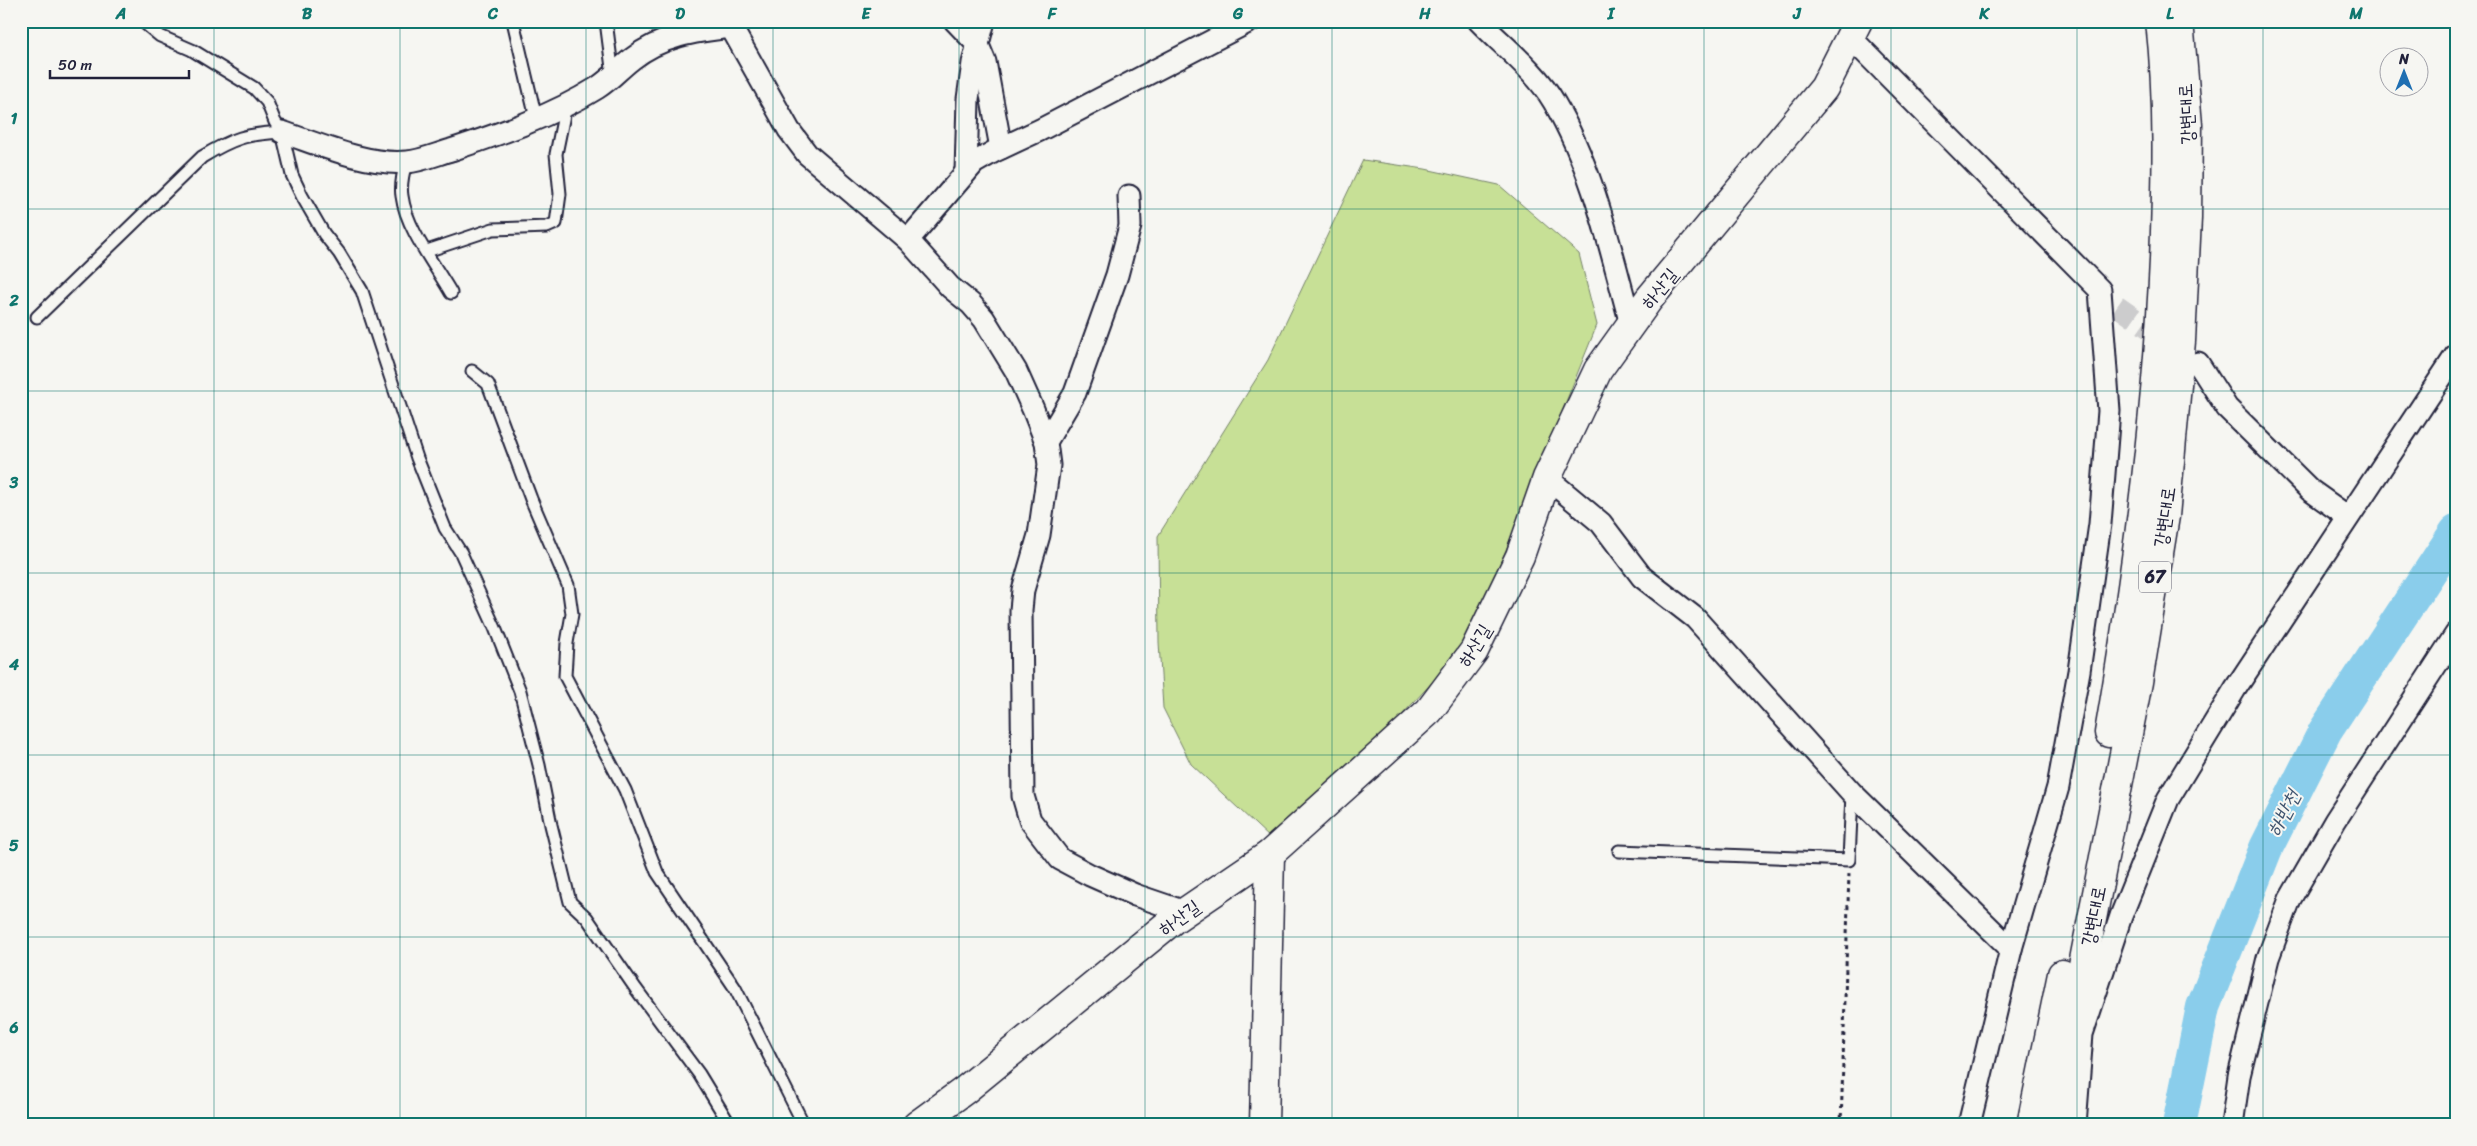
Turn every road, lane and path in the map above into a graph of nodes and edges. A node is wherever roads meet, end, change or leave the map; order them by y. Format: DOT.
graph roads {
  1 [pos="142,21"];
  2 [pos="513,21"];
  3 [pos="606,21"];
  4 [pos="954,21"];
  5 [pos="984,21"];
  6 [pos="1250,21"];
  7 [pos="1479,21"];
  8 [pos="731,24"];
  9 [pos="2169,24"];
  10 [pos="1855,30"];
  11 [pos="978,44"];
  12 [pos="613,76"];
  13 [pos="566,104"];
  14 [pos="536,118"];
  15 [pos="282,132"];
  16 [pos="1001,148"];
  17 [pos="406,162"];
  18 [pos="966,172"];
  19 [pos="1129,196"];
  20 [pos="908,240"];
  21 [pos="427,251"];
  22 [pos="2100,290"];
  23 [pos="450,293"];
  24 [pos="2117,306"];
  25 [pos="37,317"];
  26 [pos="1631,324"];
  27 [pos="2456,355"];
  28 [pos="2198,364"];
  29 [pos="472,371"];
  30 [pos="1046,442"];
  31 [pos="1548,478"];
  32 [pos="2348,517"];
  33 [pos="2456,634"];
  34 [pos="1852,793"];
  35 [pos="1619,851"];
  36 [pos="1270,854"];
  37 [pos="1849,860"];
  38 [pos="1185,912"];
  39 [pos="2011,949"];
  40 [pos="730,1125"];
  41 [pos="804,1125"];
  42 [pos="917,1125"];
  43 [pos="1264,1125"];
  44 [pos="1841,1125"];
  45 [pos="1969,1125"];
  46 [pos="2031,1125"];
  47 [pos="2052,1125"];
  48 [pos="2075,1125"];
  49 [pos="2232,1125"];
  1 -- 15 [label="lane"];
  2 -- 14 [label="lane"];
  3 -- 12 [label="lane"];
  4 -- 11 [label="street"];
  5 -- 11 [label="street"];
  6 -- 16 [label="street"];
  7 -- 26 [label="street"];
  8 -- 12 [label="street"];
  8 -- 20 [label="street"];
  9 -- 46 [label="main road, 강변대로 / 67"];
  9 -- 47 [label="main road, 강변대로 / 67"];
  10 -- 22 [label="street"];
  10 -- 26 [label="main road, 하산길"];
  11 -- 16 [label="street"];
  11 -- 18 [label="street"];
  12 -- 13 [label="street"];
  13 -- 14 [label="street"];
  13 -- 21 [label="lane"];
  14 -- 17 [label="street"];
  15 -- 17 [label="street"];
  15 -- 25 [label="lane"];
  15 -- 40 [label="lane"];
  16 -- 18 [label="street"];
  17 -- 21 [label="lane"];
  18 -- 20 [label="street"];
  19 -- 30 [label="street"];
  20 -- 30 [label="street"];
  21 -- 23 [label="lane"];
  22 -- 24 [label="street"];
  22 -- 39 [label="street"];
  26 -- 31 [label="main road, 하산길"];
  27 -- 32 [label="street"];
  28 -- 32 [label="street"];
  29 -- 41 [label="lane"];
  30 -- 38 [label="street"];
  31 -- 34 [label="street"];
  31 -- 36 [label="main road, 하산길"];
  32 -- 48 [label="street"];
  33 -- 49 [label="street"];
  34 -- 37 [label="lane"];
  34 -- 39 [label="street"];
  35 -- 37 [label="lane"];
  36 -- 38 [label="main road, 하산길"];
  36 -- 43 [label="main road"];
  37 -- 44 [label="path"];
  38 -- 42 [label="main road, 하산길"];
  39 -- 45 [label="street"];
}
